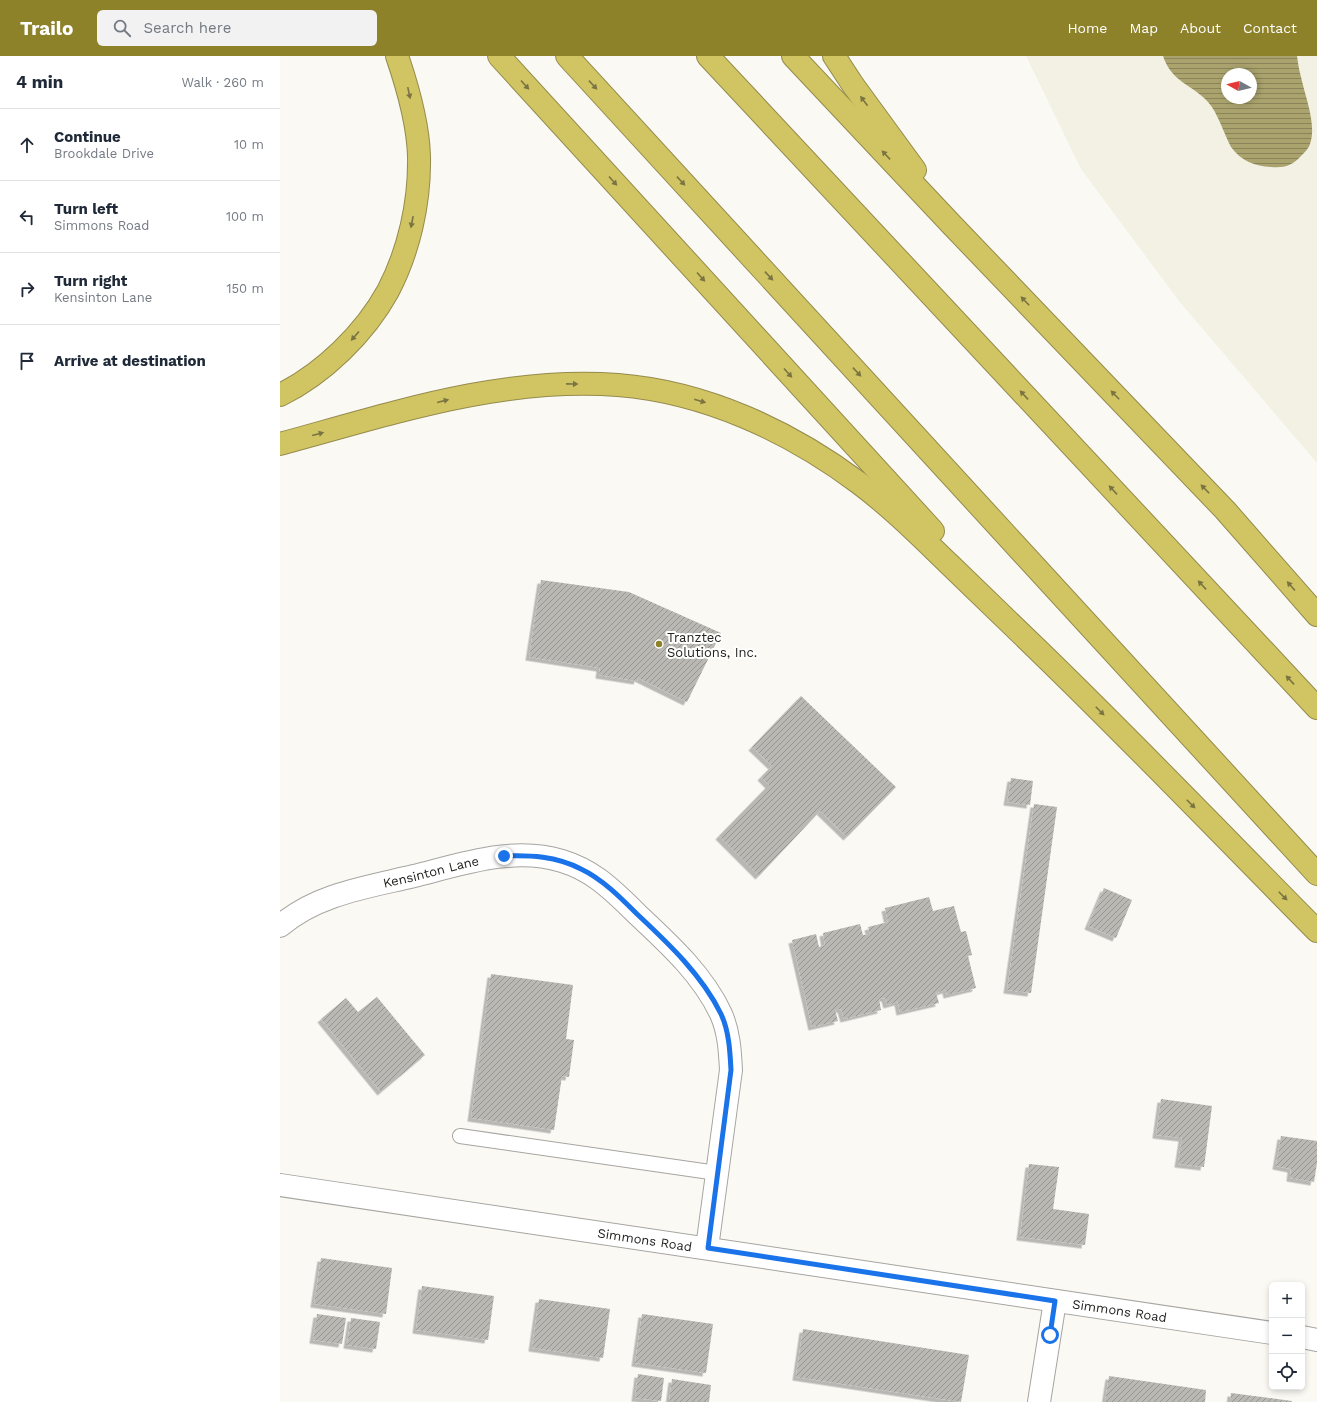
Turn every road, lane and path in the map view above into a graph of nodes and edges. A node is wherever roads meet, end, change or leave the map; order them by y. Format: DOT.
graph roads {
  1 [pos="397,56"];
  2 [pos="499,56"];
  3 [pos="567,56"];
  4 [pos="708,56"];
  5 [pos="793,56"];
  6 [pos="834,56"];
  7 [pos="951,224"];
  8 [pos="280,395"];
  9 [pos="280,444"];
  10 [pos="1317,615"];
  11 [pos="1073,684"];
  12 [pos="1317,708"];
  13 [pos="1317,874"];
  14 [pos="280,926"];
  15 [pos="1317,931"];
  16 [pos="460,1136"];
  17 [pos="717,1173"];
  18 [pos="280,1185"];
  19 [pos="708,1248"];
  20 [pos="1055,1301"];
  21 [pos="1269,1333"];
  22 [pos="1305,1338"];
  23 [pos="1317,1340"];
  24 [pos="1039,1402"];
  1 -- 8 [label="highway, one-way"];
  2 -- 11 [label="highway, one-way"];
  3 -- 13 [label="highway, one-way"];
  12 -- 4 [label="highway, one-way"];
  7 -- 5 [label="highway, one-way"];
  7 -- 6 [label="highway, one-way"];
  10 -- 7 [label="highway, one-way"];
  9 -- 11 [label="highway, one-way"];
  11 -- 15 [label="highway, one-way"];
  14 -- 17 [label="street, Kensinton Lane"];
  16 -- 17 [label="lane"];
  17 -- 19 [label="street, Kensinton Lane"];
  18 -- 19 [label="street, Simmons Road"];
  19 -- 20 [label="street, Simmons Road"];
  20 -- 21 [label="street, Simmons Road"];
  20 -- 24 [label="street"];
  22 -- 23 [label="street"];
}
